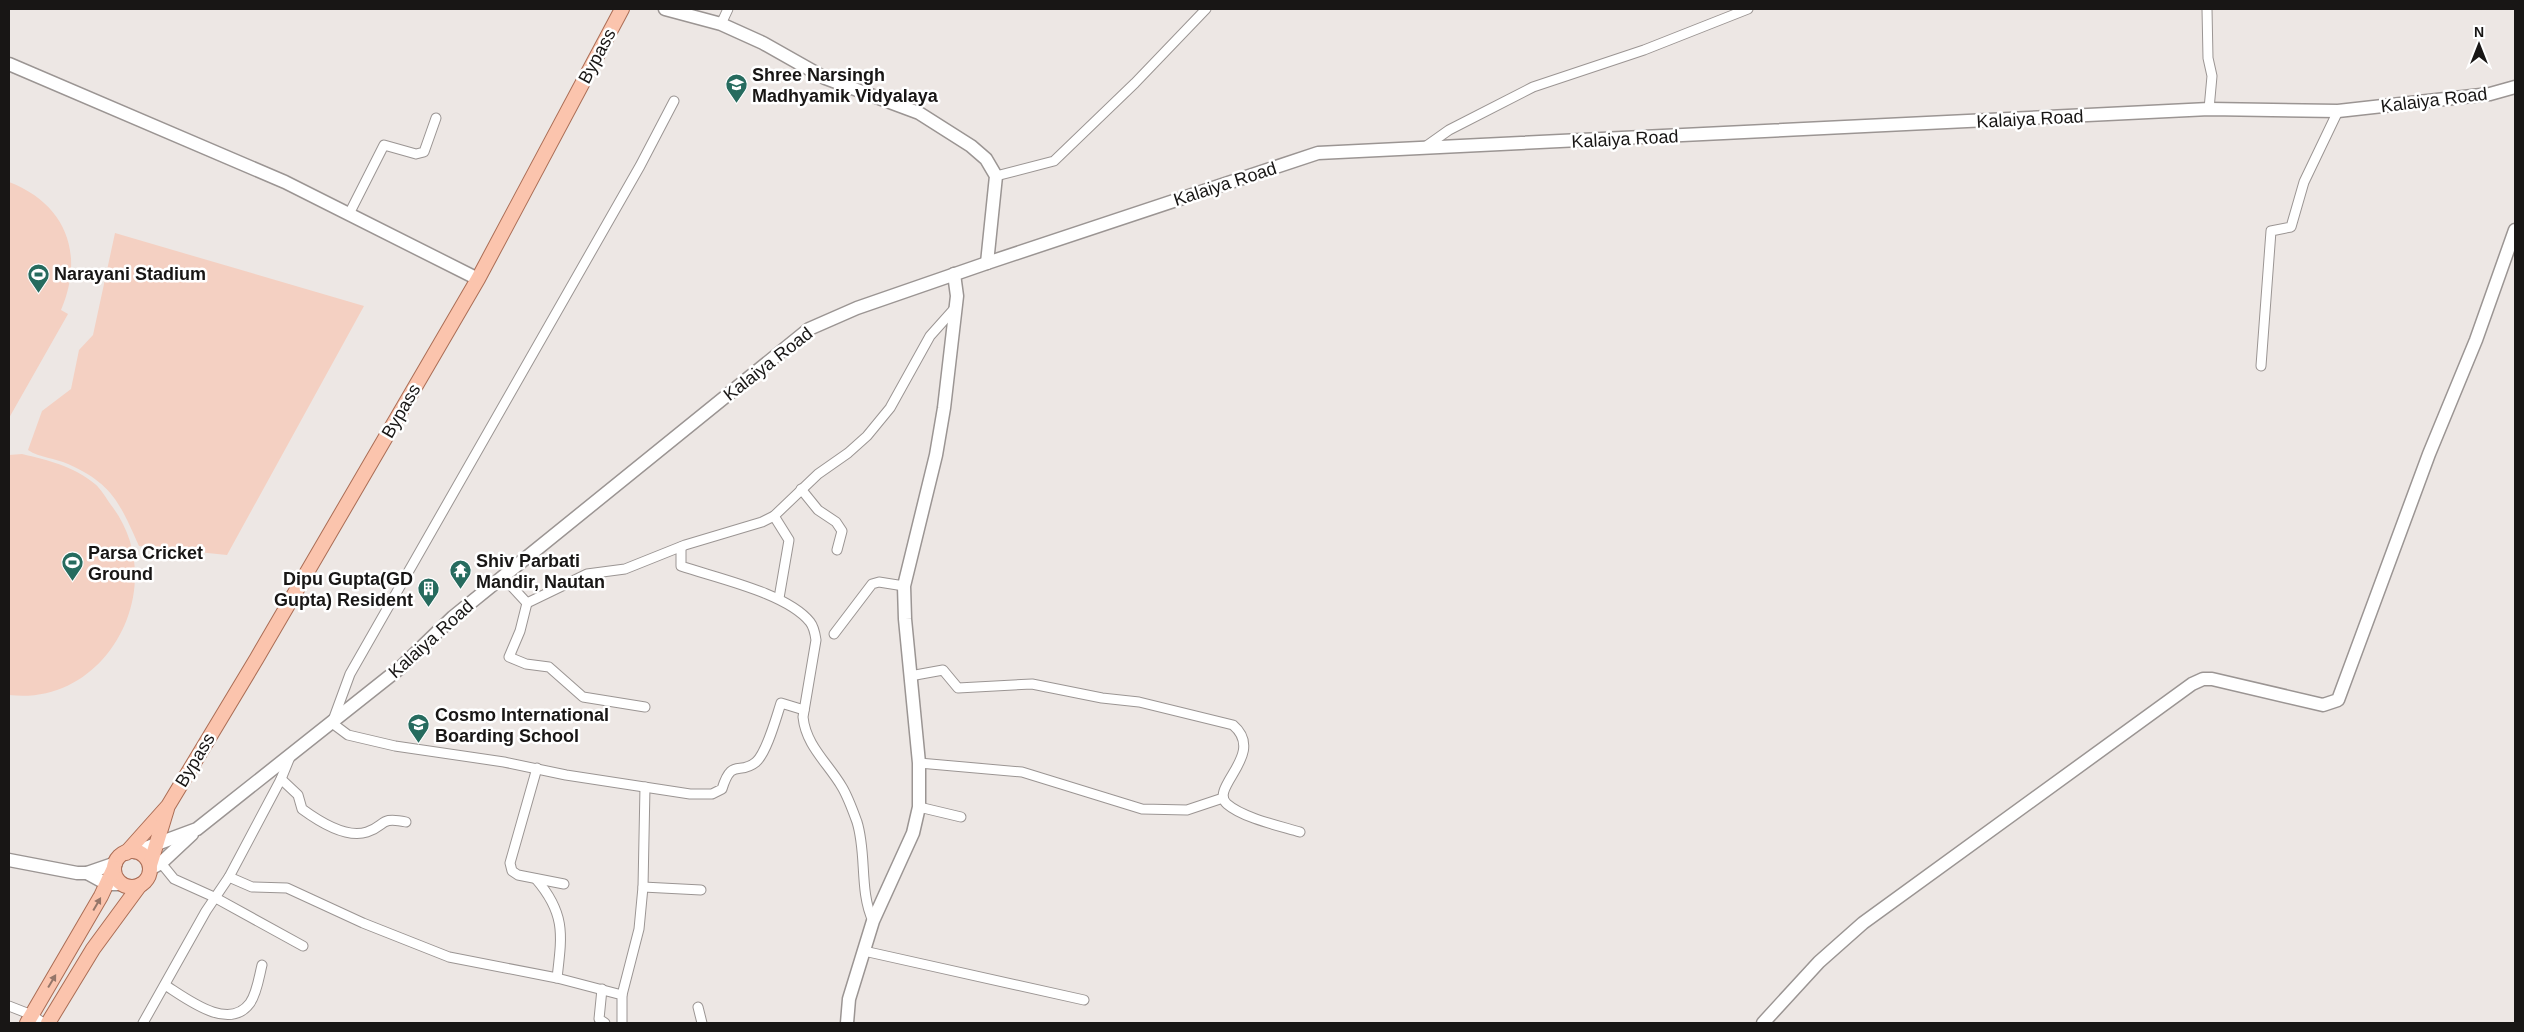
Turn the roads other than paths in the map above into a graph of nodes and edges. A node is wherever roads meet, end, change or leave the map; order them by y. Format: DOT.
graph roads {
  1 [pos="622,9"];
  2 [pos="665,9"];
  3 [pos="728,9"];
  4 [pos="1206,9"];
  5 [pos="1748,9"];
  6 [pos="2207,9"];
  7 [pos="721,24"];
  8 [pos="9,64"];
  9 [pos="2515,88"];
  10 [pos="674,102"];
  11 [pos="2209,109"];
  12 [pos="2338,111"];
  13 [pos="436,118"];
  14 [pos="1423,148"];
  15 [pos="996,176"];
  16 [pos="349,214"];
  17 [pos="2515,230"];
  18 [pos="987,263"];
  19 [pos="954,274"];
  20 [pos="478,279"];
  21 [pos="955,308"];
  22 [pos="2261,366"];
  23 [pos="801,490"];
  24 [pos="774,516"];
  25 [pos="681,547"];
  26 [pos="837,550"];
  27 [pos="503,577"];
  28 [pos="904,586"];
  29 [pos="778,598"];
  30 [pos="527,603"];
  31 [pos="834,634"];
  32 [pos="910,676"];
  33 [pos="645,707"];
  34 [pos="804,710"];
  35 [pos="332,723"];
  36 [pos="290,756"];
  37 [pos="919,763"];
  38 [pos="537,768"];
  39 [pos="281,780"];
  40 [pos="645,787"];
  41 [pos="1223,798"];
  42 [pos="168,806"];
  43 [pos="919,807"];
  44 [pos="961,817"];
  45 [pos="406,822"];
  46 [pos="197,829"];
  47 [pos="1300,832"];
  48 [pos="158,843"];
  49 [pos="123,859"];
  50 [pos="9,860"];
  51 [pos="154,866"];
  52 [pos="87,873"];
  53 [pos="229,877"];
  54 [pos="536,879"];
  55 [pos="107,884"];
  56 [pos="122,884"];
  57 [pos="564,884"];
  58 [pos="140,886"];
  59 [pos="643,887"];
  60 [pos="701,890"];
  61 [pos="214,897"];
  62 [pos="872,921"];
  63 [pos="304,946"];
  64 [pos="864,951"];
  65 [pos="262,965"];
  66 [pos="557,978"];
  67 [pos="165,985"];
  68 [pos="602,989"];
  69 [pos="622,995"];
  70 [pos="1084,1000"];
  71 [pos="9,1006"];
  72 [pos="698,1007"];
  73 [pos="34,1021"];
  74 [pos="48,1023"];
  75 [pos="143,1023"];
  76 [pos="605,1023"];
  77 [pos="622,1023"];
  78 [pos="702,1023"];
  79 [pos="847,1023"];
  80 [pos="1762,1023"];
  1 -- 20 [label="main road, Bypass"];
  2 -- 7 [label="main road"];
  3 -- 7 [label="street"];
  4 -- 15 [label="street"];
  5 -- 14 [label="street"];
  6 -- 11 [label="street"];
  7 -- 15 [label="main road"];
  8 -- 16 [label="main road"];
  9 -- 12 [label="main road, Kalaiya Road"];
  10 -- 35 [label="street"];
  11 -- 12 [label="main road, Kalaiya Road"];
  11 -- 14 [label="main road, Kalaiya Road"];
  12 -- 22 [label="street"];
  13 -- 16 [label="street"];
  14 -- 18 [label="main road, Kalaiya Road"];
  15 -- 18 [label="main road"];
  16 -- 20 [label="main road"];
  17 -- 80 [label="main road"];
  18 -- 19 [label="main road, Kalaiya Road"];
  19 -- 21 [label="main road"];
  19 -- 27 [label="main road, Kalaiya Road"];
  20 -- 42 [label="main road, Bypass"];
  21 -- 23 [label="street"];
  21 -- 28 [label="main road"];
  23 -- 24 [label="street"];
  23 -- 26 [label="street"];
  24 -- 25 [label="street"];
  24 -- 29 [label="street"];
  25 -- 29 [label="street"];
  25 -- 30 [label="street"];
  27 -- 30 [label="street"];
  27 -- 35 [label="main road, Kalaiya Road"];
  28 -- 31 [label="street"];
  28 -- 32 [label="main road"];
  29 -- 34 [label="street"];
  30 -- 33 [label="street"];
  32 -- 37 [label="main road"];
  32 -- 41 [label="street"];
  34 -- 40 [label="street"];
  34 -- 62 [label="street"];
  35 -- 36 [label="main road, Kalaiya Road"];
  35 -- 38 [label="street"];
  36 -- 39 [label="street"];
  36 -- 46 [label="main road, Kalaiya Road"];
  37 -- 41 [label="street"];
  37 -- 43 [label="main road"];
  38 -- 40 [label="street"];
  38 -- 54 [label="street"];
  39 -- 45 [label="street"];
  39 -- 53 [label="street"];
  40 -- 59 [label="street"];
  41 -- 47 [label="street"];
  42 -- 48 [label="main road"];
  42 -- 49 [label="main road"];
  43 -- 44 [label="street"];
  43 -- 62 [label="main road"];
  46 -- 48 [label="main road, Kalaiya Road"];
  46 -- 51 [label="main road"];
  48 -- 49 [label="main road, Kalaiya Road"];
  48 -- 51 [label="main road"];
  49 -- 51 [label="main road"];
  49 -- 52 [label="main road, Kalaiya Road"];
  49 -- 55 [label="main road"];
  49 -- 56 [label="main road"];
  50 -- 52 [label="main road"];
  51 -- 58 [label="main road"];
  51 -- 61 [label="street"];
  52 -- 55 [label="main road"];
  53 -- 61 [label="street"];
  53 -- 66 [label="street"];
  54 -- 57 [label="street"];
  54 -- 66 [label="street"];
  55 -- 56 [label="main road"];
  73 -- 55 [label="main road, one-way"];
  56 -- 58 [label="main road"];
  58 -- 74 [label="main road"];
  59 -- 60 [label="street"];
  59 -- 69 [label="street"];
  61 -- 63 [label="street"];
  61 -- 67 [label="street"];
  62 -- 64 [label="main road"];
  64 -- 70 [label="street"];
  64 -- 79 [label="main road"];
  65 -- 67 [label="street"];
  66 -- 68 [label="street"];
  67 -- 75 [label="street"];
  68 -- 69 [label="street"];
  68 -- 76 [label="street"];
  69 -- 77 [label="street"];
  71 -- 73 [label="street"];
  72 -- 78 [label="street"];
}
